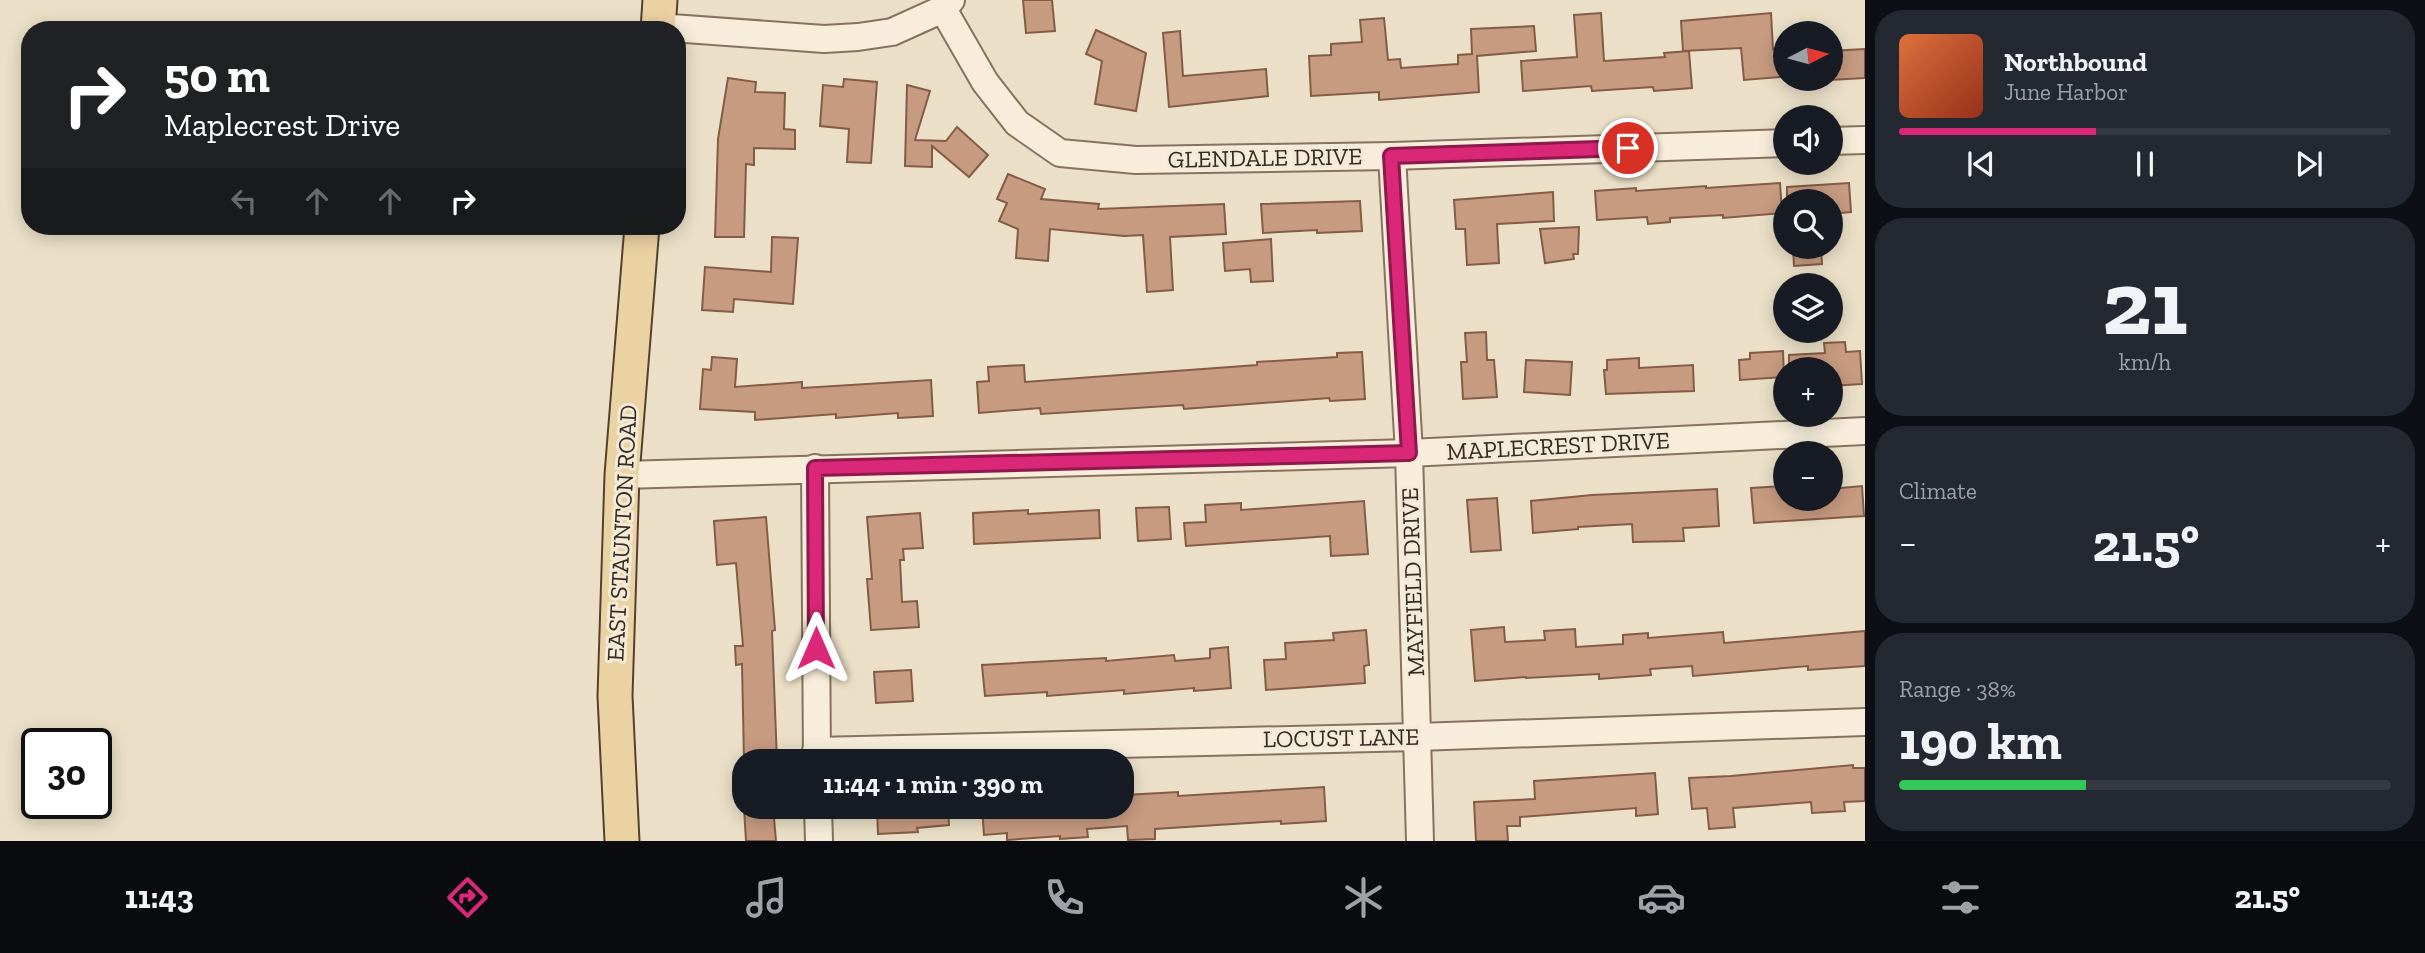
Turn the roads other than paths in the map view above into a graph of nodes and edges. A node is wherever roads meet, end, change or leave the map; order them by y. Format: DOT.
graph roads {
  1 [pos="947,5"];
  2 [pos="686,22"];
  3 [pos="1865,140"];
  4 [pos="1843,141"];
  5 [pos="1773,142"];
  6 [pos="1391,156"];
  7 [pos="641,235"];
  8 [pos="1865,431"];
  9 [pos="1409,453"];
  10 [pos="815,468"];
  11 [pos="622,474"];
  12 [pos="1865,722"];
  13 [pos="1417,737"];
  14 [pos="816,749"];
  15 [pos="1037,749"];
  16 [pos="819,819"];
  17 [pos="622,841"];
  18 [pos="820,841"];
  19 [pos="1420,841"];
  1 -- 2 [label="street"];
  1 -- 6 [label="street, GLENDALE DRIVE"];
  3 -- 4 [label="street"];
  5 -- 6 [label="street, GLENDALE DRIVE"];
  6 -- 9 [label="street, MAYFIELD DRIVE"];
  7 -- 11 [label="main road, EAST STAUNTON ROAD"];
  8 -- 9 [label="street, MAPLECREST DRIVE"];
  9 -- 10 [label="street, MAPLECREST DRIVE"];
  9 -- 13 [label="street, MAYFIELD DRIVE"];
  10 -- 11 [label="street, MAPLECREST DRIVE"];
  10 -- 14 [label="street"];
  11 -- 17 [label="main road, EAST STAUNTON ROAD"];
  12 -- 13 [label="street, LOCUST LANE"];
  13 -- 15 [label="street, LOCUST LANE"];
  13 -- 19 [label="street, MAYFIELD DRIVE"];
  16 -- 18 [label="street"];
}
